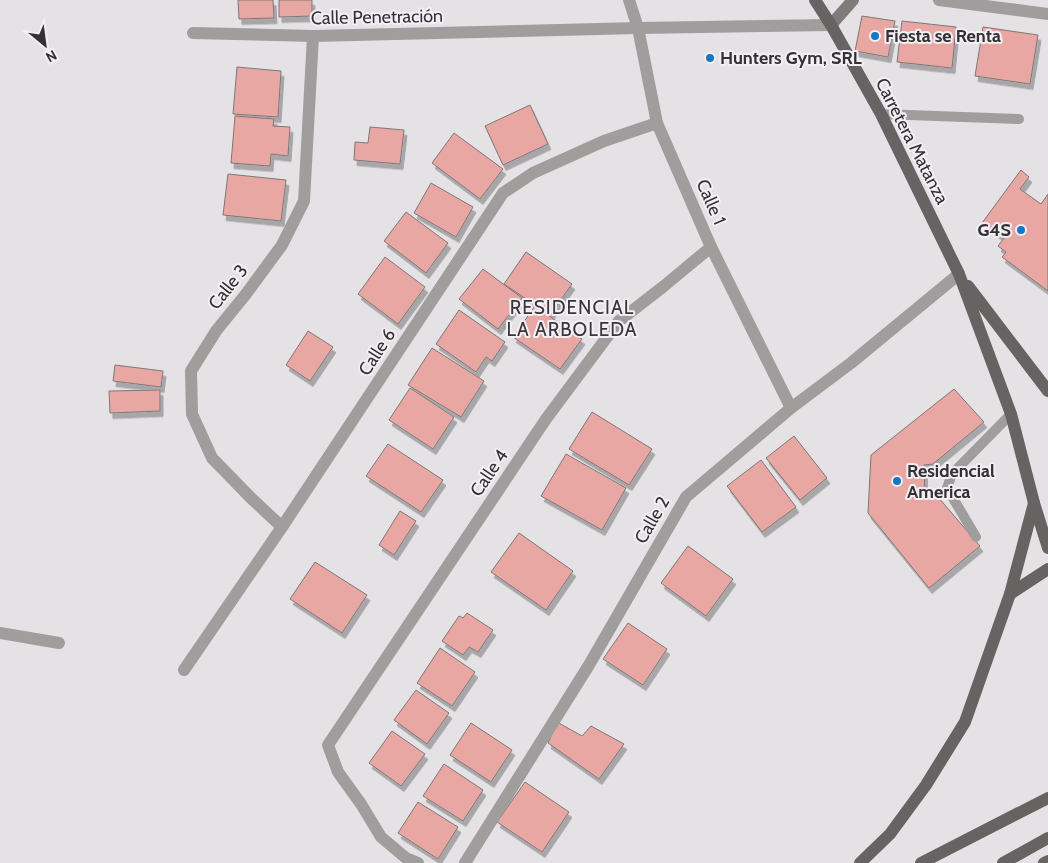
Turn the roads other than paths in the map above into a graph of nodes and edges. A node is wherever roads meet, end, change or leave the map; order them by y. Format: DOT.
graph roads {
  1 [pos="629,0"];
  2 [pos="815,0"];
  3 [pos="853,0"];
  4 [pos="939,0"];
  5 [pos="1048,14"];
  6 [pos="831,25"];
  7 [pos="638,28"];
  8 [pos="193,33"];
  9 [pos="313,36"];
  10 [pos="881,114"];
  11 [pos="1019,119"];
  12 [pos="657,123"];
  13 [pos="711,247"];
  14 [pos="959,274"];
  15 [pos="1048,391"];
  16 [pos="791,408"];
  17 [pos="1011,414"];
  18 [pos="1034,502"];
  19 [pos="282,527"];
  20 [pos="976,537"];
  21 [pos="1048,548"];
  22 [pos="1048,569"];
  23 [pos="1010,594"];
  24 [pos="0,633"];
  25 [pos="59,643"];
  26 [pos="184,670"];
  27 [pos="1048,798"];
  28 [pos="1048,838"];
  29 [pos="1048,861"];
  30 [pos="418,863"];
  31 [pos="466,863"];
  32 [pos="860,863"];
  33 [pos="921,863"];
  34 [pos="1003,863"];
  35 [pos="1044,863"];
  1 -- 7 [label="street, Calle 1"];
  2 -- 6 [label="main road, Carretera Matanza"];
  3 -- 6 [label="main road"];
  4 -- 5 [label="street"];
  6 -- 7 [label="street, Calle Penetración"];
  6 -- 10 [label="main road, Carretera Matanza"];
  7 -- 9 [label="street, Calle Penetración"];
  7 -- 12 [label="street, Calle 1"];
  8 -- 9 [label="street, Calle Penetración"];
  9 -- 19 [label="street, Calle 3"];
  10 -- 11 [label="lane"];
  10 -- 14 [label="main road, Carretera Matanza"];
  12 -- 13 [label="street, Calle 1"];
  12 -- 19 [label="street, Calle 6"];
  13 -- 16 [label="street, Calle 1"];
  13 -- 30 [label="street, Calle 4"];
  14 -- 15 [label="main road"];
  14 -- 16 [label="street, Calle 2"];
  14 -- 17 [label="main road"];
  16 -- 31 [label="street, Calle 2"];
  17 -- 18 [label="main road"];
  17 -- 20 [label="lane"];
  18 -- 21 [label="main road"];
  18 -- 23 [label="main road"];
  19 -- 26 [label="street, Calle 6"];
  22 -- 23 [label="main road"];
  23 -- 32 [label="main road"];
  24 -- 25 [label="street"];
  27 -- 33 [label="main road"];
  28 -- 34 [label="main road"];
  29 -- 35 [label="main road"];
}
